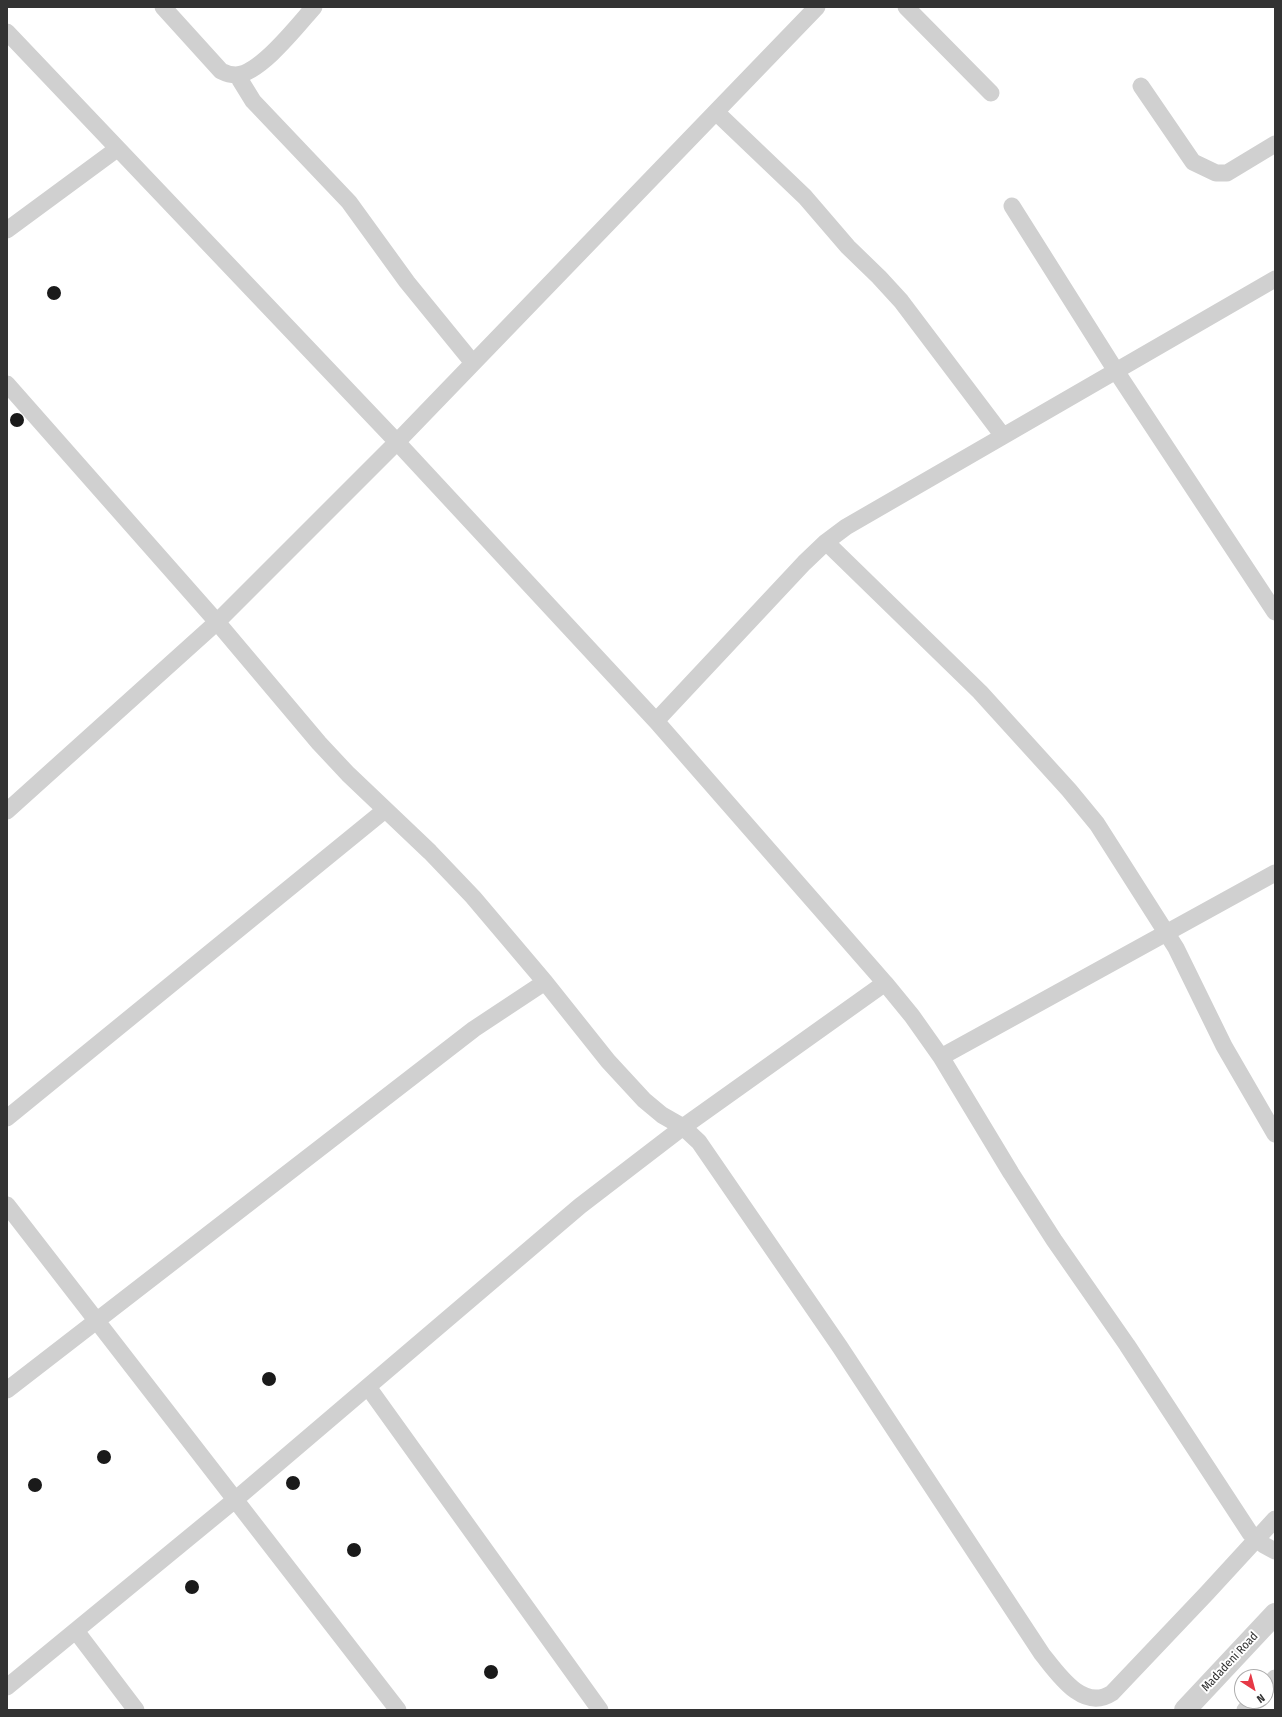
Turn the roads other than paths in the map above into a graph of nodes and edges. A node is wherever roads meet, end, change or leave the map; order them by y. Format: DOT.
graph roads {
  1 [pos="163,7"];
  2 [pos="314,7"];
  3 [pos="817,7"];
  4 [pos="906,7"];
  5 [pos="7,32"];
  6 [pos="237,75"];
  7 [pos="1140,86"];
  8 [pos="991,93"];
  9 [pos="716,112"];
  10 [pos="1275,144"];
  11 [pos="117,149"];
  12 [pos="1012,206"];
  13 [pos="7,230"];
  14 [pos="1275,279"];
  15 [pos="473,363"];
  16 [pos="1116,371"];
  17 [pos="7,384"];
  18 [pos="1003,436"];
  19 [pos="397,442"];
  20 [pos="826,542"];
  21 [pos="1275,612"];
  22 [pos="217,622"];
  23 [pos="656,721"];
  24 [pos="385,810"];
  25 [pos="7,811"];
  26 [pos="1275,873"];
  27 [pos="1165,932"];
  28 [pos="545,982"];
  29 [pos="885,983"];
  30 [pos="941,1057"];
  31 [pos="7,1118"];
  32 [pos="683,1127"];
  33 [pos="1275,1134"];
  34 [pos="7,1205"];
  35 [pos="95,1320"];
  36 [pos="368,1387"];
  37 [pos="7,1390"];
  38 [pos="236,1499"];
  39 [pos="1275,1519"];
  40 [pos="1256,1540"];
  41 [pos="1275,1551"];
  42 [pos="1275,1614"];
  43 [pos="76,1631"];
  44 [pos="7,1687"];
  45 [pos="1087,1704"];
  46 [pos="136,1710"];
  47 [pos="398,1710"];
  48 [pos="600,1710"];
  49 [pos="1185,1710"];
  1 -- 6 [label="street"];
  2 -- 6 [label="street"];
  3 -- 9 [label="street"];
  4 -- 8 [label="street"];
  5 -- 11 [label="street"];
  6 -- 15 [label="street"];
  7 -- 10 [label="street"];
  9 -- 15 [label="street"];
  9 -- 18 [label="street"];
  11 -- 13 [label="street"];
  11 -- 19 [label="street"];
  12 -- 16 [label="street"];
  14 -- 16 [label="street"];
  15 -- 19 [label="street"];
  16 -- 18 [label="street"];
  16 -- 21 [label="street"];
  17 -- 22 [label="street"];
  18 -- 20 [label="street"];
  19 -- 22 [label="street"];
  19 -- 23 [label="street"];
  20 -- 23 [label="street"];
  20 -- 27 [label="street"];
  22 -- 24 [label="street"];
  22 -- 25 [label="street"];
  23 -- 29 [label="street"];
  24 -- 28 [label="street"];
  24 -- 31 [label="street"];
  26 -- 27 [label="street"];
  27 -- 30 [label="street"];
  27 -- 33 [label="street"];
  28 -- 32 [label="street"];
  28 -- 35 [label="street"];
  29 -- 30 [label="street"];
  29 -- 32 [label="street"];
  30 -- 40 [label="street"];
  32 -- 36 [label="street"];
  32 -- 45 [label="street"];
  34 -- 35 [label="street"];
  35 -- 37 [label="street"];
  35 -- 38 [label="street"];
  36 -- 38 [label="street"];
  36 -- 48 [label="street"];
  38 -- 43 [label="street"];
  38 -- 47 [label="street"];
  39 -- 40 [label="street"];
  40 -- 41 [label="street"];
  40 -- 45 [label="street"];
  42 -- 49 [label="street, Madadeni Road"];
  43 -- 44 [label="street"];
  43 -- 46 [label="street"];
}
